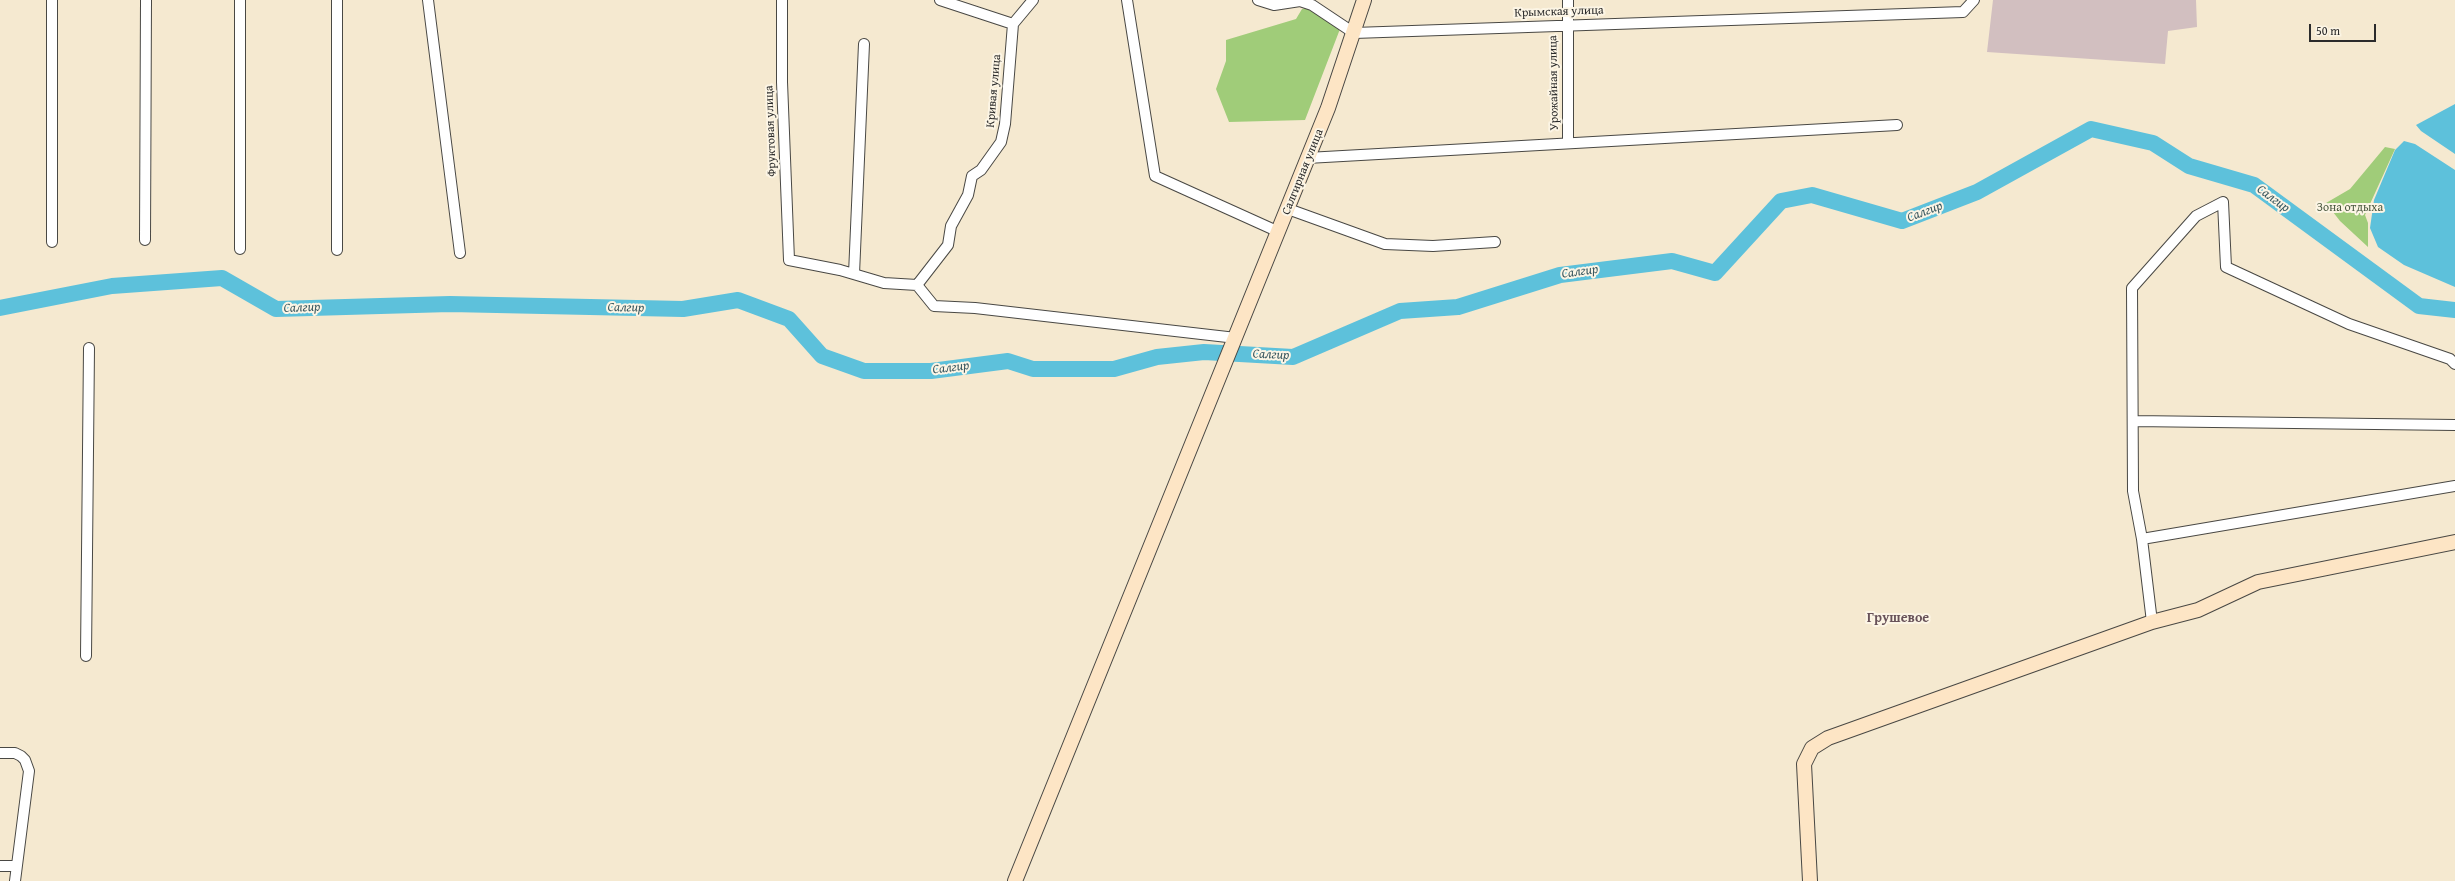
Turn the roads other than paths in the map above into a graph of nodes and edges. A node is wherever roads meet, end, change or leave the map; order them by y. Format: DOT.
graph roads {
  1 [pos="52,0"];
  2 [pos="146,0"];
  3 [pos="240,0"];
  4 [pos="337,0"];
  5 [pos="428,0"];
  6 [pos="782,0"];
  7 [pos="940,0"];
  8 [pos="1033,0"];
  9 [pos="1127,0"];
  10 [pos="1258,0"];
  11 [pos="1364,0"];
  12 [pos="1568,0"];
  13 [pos="1974,0"];
  14 [pos="1013,24"];
  15 [pos="1567,25"];
  16 [pos="1354,33"];
  17 [pos="864,44"];
  18 [pos="1897,124"];
  19 [pos="1568,142"];
  20 [pos="1307,158"];
  21 [pos="1288,210"];
  22 [pos="1279,232"];
  23 [pos="145,240"];
  24 [pos="52,242"];
  25 [pos="1495,242"];
  26 [pos="240,249"];
  27 [pos="338,250"];
  28 [pos="460,253"];
  29 [pos="854,274"];
  30 [pos="917,285"];
  31 [pos="1236,340"];
  32 [pos="89,348"];
  33 [pos="2455,364"];
  34 [pos="2133,421"];
  35 [pos="2455,425"];
  36 [pos="2455,486"];
  37 [pos="2142,540"];
  38 [pos="2455,542"];
  39 [pos="2152,622"];
  40 [pos="86,656"];
  41 [pos="0,753"];
  42 [pos="0,866"];
  43 [pos="15,866"];
  44 [pos="15,881"];
  45 [pos="1015,881"];
  46 [pos="1810,881"];
  1 -- 24 [label="street"];
  2 -- 23 [label="street"];
  3 -- 26 [label="street"];
  4 -- 27 [label="street"];
  5 -- 28 [label="street"];
  6 -- 29 [label="street, Фруктовая улица"];
  7 -- 14 [label="street"];
  8 -- 14 [label="street"];
  9 -- 22 [label="street"];
  10 -- 16 [label="street"];
  11 -- 16 [label="main road, Салгирная улица"];
  12 -- 15 [label="street, Урожайная улица"];
  13 -- 15 [label="street, Крымская улица"];
  14 -- 30 [label="street, Кривая улица"];
  15 -- 16 [label="street, Крымская улица"];
  15 -- 19 [label="street, Урожайная улица"];
  16 -- 20 [label="main road, Салгирная улица"];
  17 -- 29 [label="street"];
  18 -- 19 [label="street"];
  19 -- 20 [label="street"];
  20 -- 21 [label="main road, Салгирная улица"];
  21 -- 22 [label="main road, Салгирная улица"];
  21 -- 25 [label="street"];
  22 -- 31 [label="main road, Салгирная улица"];
  29 -- 30 [label="street"];
  30 -- 31 [label="street"];
  31 -- 45 [label="main road, Салгирная улица"];
  32 -- 40 [label="street"];
  33 -- 34 [label="street"];
  34 -- 35 [label="street"];
  34 -- 37 [label="street"];
  36 -- 37 [label="street"];
  37 -- 39 [label="street"];
  38 -- 39 [label="main road"];
  39 -- 46 [label="main road"];
  41 -- 43 [label="street"];
  42 -- 43 [label="street"];
  43 -- 44 [label="street"];
}
